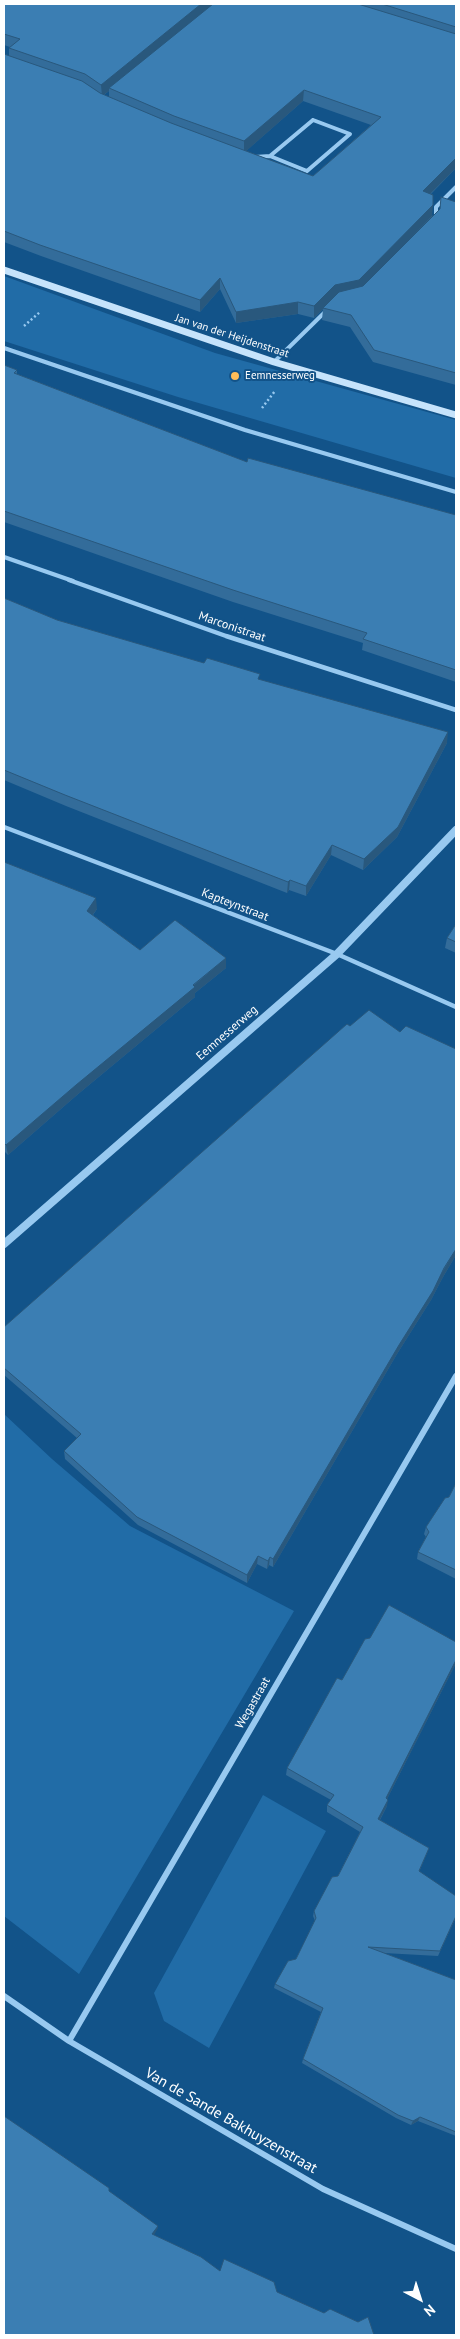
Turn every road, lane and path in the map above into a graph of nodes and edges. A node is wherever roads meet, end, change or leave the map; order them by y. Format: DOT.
graph roads {
  1 [pos="270,156"];
  2 [pos="245,157"];
  3 [pos="456,188"];
  4 [pos="429,225"];
  5 [pos="4,270"];
  6 [pos="331,307"];
  7 [pos="4,348"];
  8 [pos="274,362"];
  9 [pos="456,415"];
  10 [pos="456,492"];
  11 [pos="4,557"];
  12 [pos="456,710"];
  13 [pos="4,827"];
  14 [pos="456,830"];
  15 [pos="337,954"];
  16 [pos="456,1007"];
  17 [pos="4,1244"];
  18 [pos="456,1376"];
  19 [pos="4,1996"];
  20 [pos="69,2041"];
  21 [pos="456,2249"];
  1 -- 1 [label="street"];
  1 -- 2 [label="street"];
  3 -- 4 [label="street"];
  5 -- 8 [label="main road, Jan van der Heijdenstraat"];
  6 -- 8 [label="street"];
  7 -- 10 [label="street"];
  8 -- 9 [label="main road, Jan van der Heijdenstraat"];
  11 -- 12 [label="street, Marconistraat"];
  13 -- 15 [label="street, Kapteynstraat"];
  14 -- 15 [label="street, Eemnesserweg"];
  15 -- 16 [label="street, Kapteynstraat"];
  15 -- 17 [label="street, Eemnesserweg"];
  18 -- 20 [label="street, Wegastraat"];
  19 -- 20 [label="street, Van de Sande Bakhuyzenstraat"];
  20 -- 21 [label="street, Van de Sande Bakhuyzenstraat"];
}
